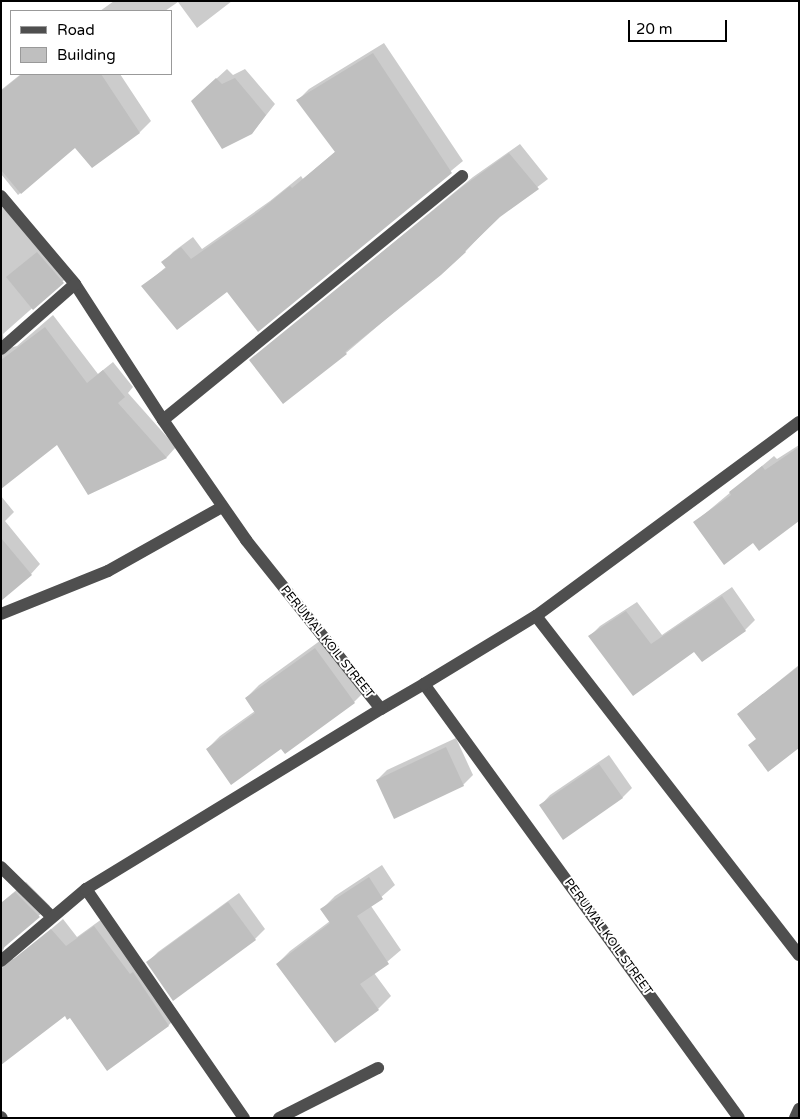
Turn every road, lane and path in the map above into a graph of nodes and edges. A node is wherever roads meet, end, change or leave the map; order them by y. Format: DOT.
graph roads {
  1 [pos="462,176"];
  2 [pos="1,196"];
  3 [pos="75,284"];
  4 [pos="1,349"];
  5 [pos="163,420"];
  6 [pos="799,422"];
  7 [pos="222,507"];
  8 [pos="1,614"];
  9 [pos="536,616"];
  10 [pos="424,684"];
  11 [pos="381,709"];
  12 [pos="1,867"];
  13 [pos="86,889"];
  14 [pos="52,917"];
  15 [pos="799,955"];
  16 [pos="1,961"];
  17 [pos="378,1068"];
  18 [pos="799,1109"];
  19 [pos="244,1118"];
  20 [pos="279,1118"];
  21 [pos="739,1118"];
  22 [pos="795,1118"];
  1 -- 5 [label="street"];
  2 -- 3 [label="street, PERUMAL KOIL STREET"];
  3 -- 4 [label="street"];
  3 -- 5 [label="street, PERUMAL KOIL STREET"];
  5 -- 7 [label="street, PERUMAL KOIL STREET"];
  6 -- 9 [label="street"];
  7 -- 8 [label="street"];
  7 -- 11 [label="street, PERUMAL KOIL STREET"];
  9 -- 10 [label="street"];
  9 -- 15 [label="street"];
  10 -- 11 [label="street, PERUMAL KOIL STREET"];
  10 -- 21 [label="street, PERUMAL KOIL STREET"];
  11 -- 13 [label="street"];
  12 -- 14 [label="street"];
  13 -- 14 [label="street"];
  13 -- 19 [label="street"];
  14 -- 16 [label="street"];
  17 -- 20 [label="street"];
  18 -- 22 [label="street"];
}
